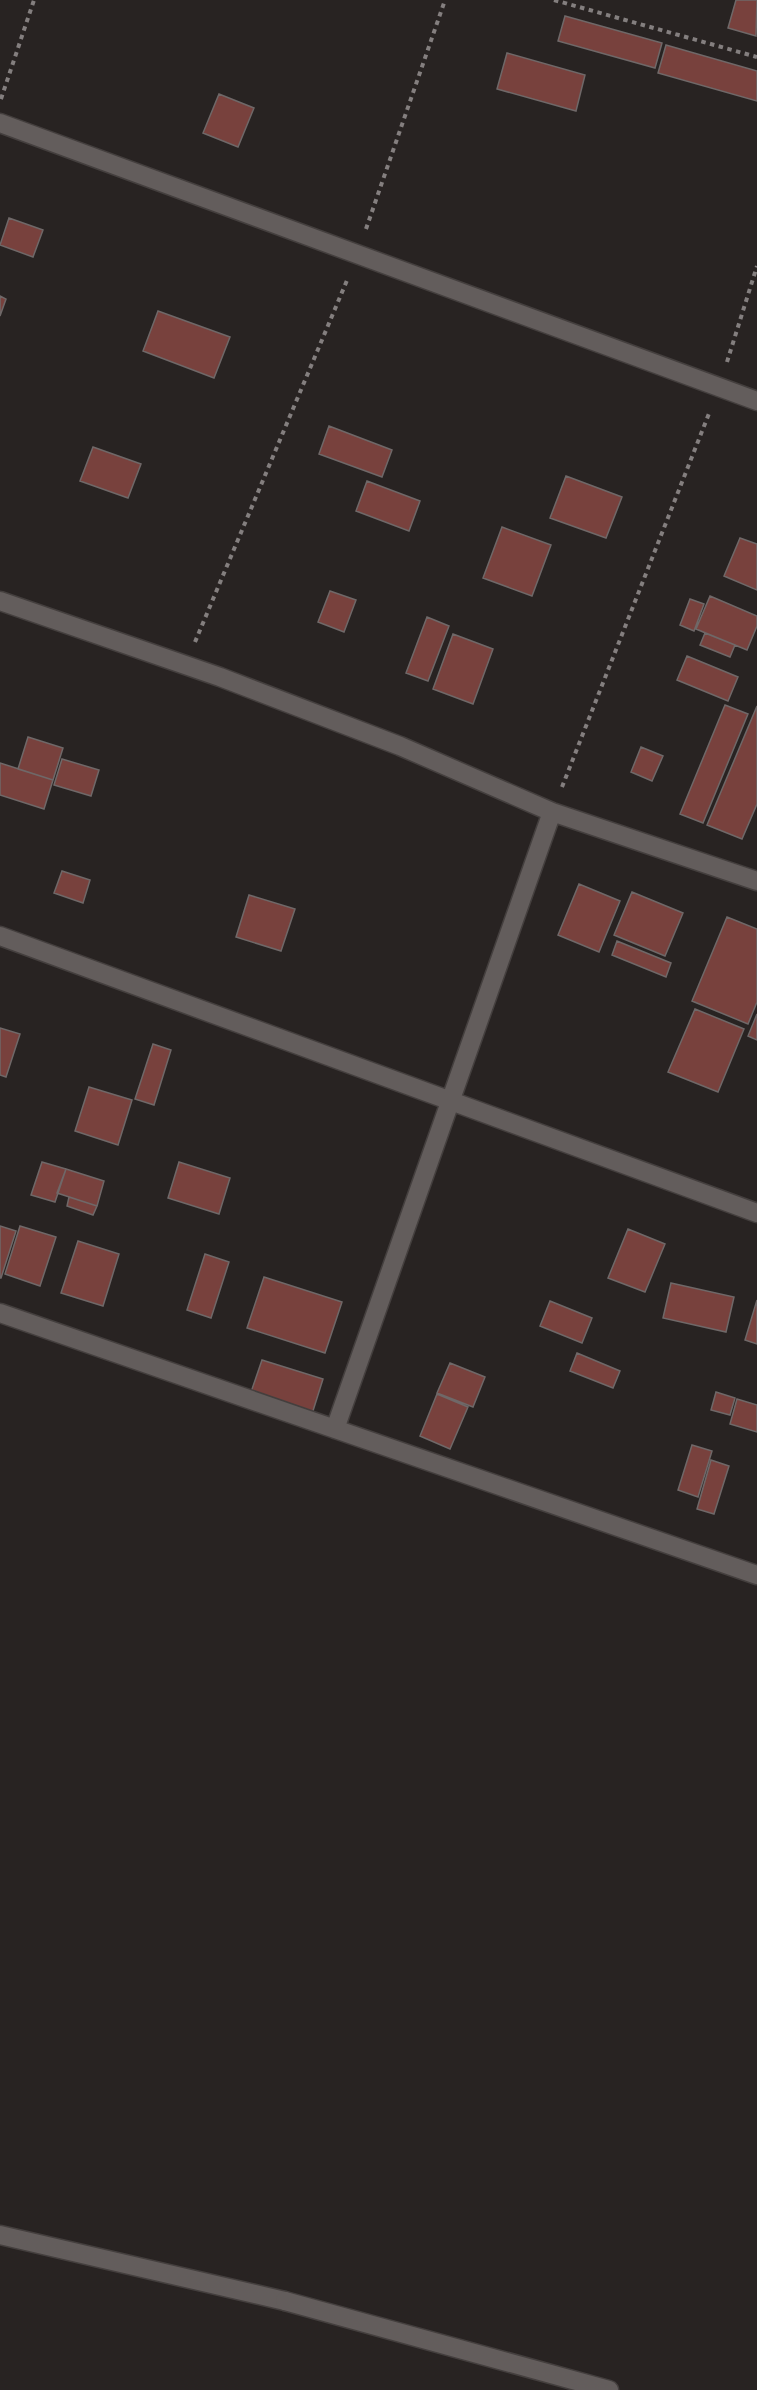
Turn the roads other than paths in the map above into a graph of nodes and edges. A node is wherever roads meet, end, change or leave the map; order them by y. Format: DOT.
graph roads {
  1 [pos="0,123"];
  2 [pos="757,400"];
  3 [pos="0,601"];
  4 [pos="552,812"];
  5 [pos="757,881"];
  6 [pos="0,936"];
  7 [pos="451,1101"];
  8 [pos="757,1213"];
  9 [pos="0,1313"];
  10 [pos="335,1429"];
  11 [pos="757,1575"];
  12 [pos="0,2235"];
  13 [pos="609,2390"];
  1 -- 2 [label="street"];
  3 -- 4 [label="street"];
  4 -- 5 [label="street"];
  4 -- 7 [label="street"];
  6 -- 7 [label="street"];
  7 -- 8 [label="street"];
  7 -- 10 [label="street"];
  9 -- 10 [label="street"];
  10 -- 11 [label="street"];
  12 -- 13 [label="street"];
}
